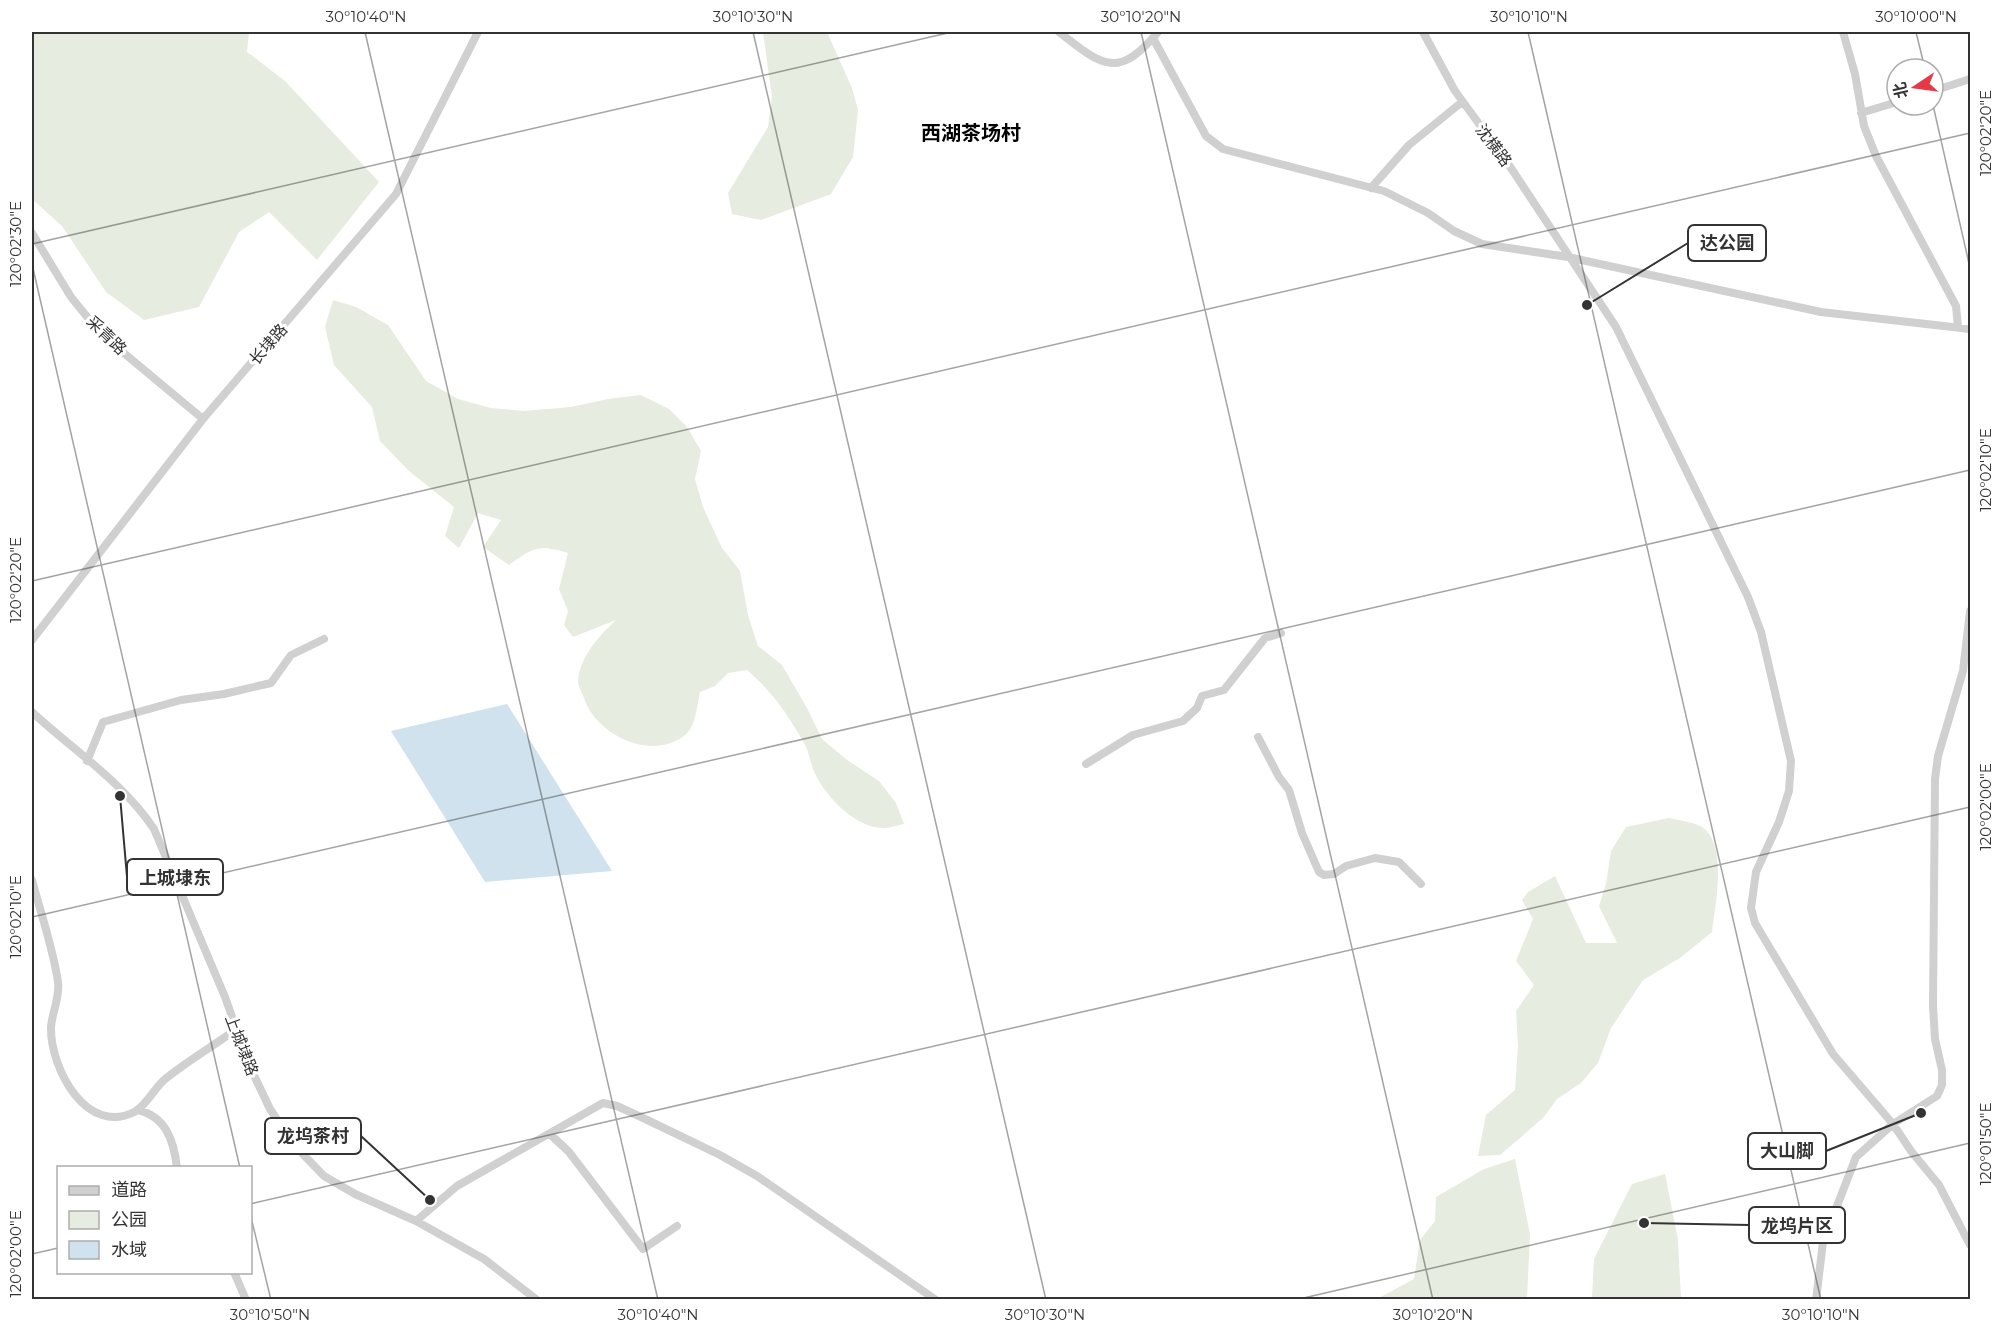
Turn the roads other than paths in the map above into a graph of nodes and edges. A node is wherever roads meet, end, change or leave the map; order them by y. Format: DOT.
graph roads {
  1 [pos="478,32"];
  2 [pos="1059,32"];
  3 [pos="1423,32"];
  4 [pos="1843,32"];
  5 [pos="1156,35"];
  6 [pos="1971,79"];
  7 [pos="1945,87"];
  8 [pos="1462,102"];
  9 [pos="1885,106"];
  10 [pos="1862,113"];
  11 [pos="1371,188"];
  12 [pos="32,233"];
  13 [pos="1568,257"];
  14 [pos="1958,327"];
  15 [pos="1971,329"];
  16 [pos="203,419"];
  17 [pos="1971,610"];
  18 [pos="1281,633"];
  19 [pos="324,639"];
  20 [pos="32,640"];
  21 [pos="32,712"];
  22 [pos="1258,737"];
  23 [pos="87,761"];
  24 [pos="1086,764"];
  25 [pos="32,880"];
  26 [pos="1421,884"];
  27 [pos="235,1030"];
  28 [pos="137,1110"];
  29 [pos="1893,1124"];
  30 [pos="550,1134"];
  31 [pos="177,1166"];
  32 [pos="416,1221"];
  33 [pos="677,1226"];
  34 [pos="1971,1245"];
  35 [pos="235,1274"];
  36 [pos="246,1299"];
  37 [pos="537,1299"];
  38 [pos="936,1299"];
  39 [pos="1816,1299"];
  1 -- 16 [label="street, 长埭路"];
  2 -- 5 [label="street"];
  3 -- 8 [label="street, 沈横路"];
  4 -- 10 [label="street"];
  5 -- 11 [label="street"];
  6 -- 7 [label="street"];
  8 -- 11 [label="street"];
  8 -- 13 [label="street, 沈横路"];
  9 -- 10 [label="street"];
  10 -- 14 [label="street"];
  11 -- 13 [label="street"];
  12 -- 16 [label="street, 采青路"];
  13 -- 14 [label="street"];
  13 -- 29 [label="street, 沈横路"];
  14 -- 15 [label="street"];
  16 -- 20 [label="street, 长埭路"];
  17 -- 29 [label="street"];
  18 -- 24 [label="street"];
  19 -- 23 [label="street"];
  21 -- 23 [label="street, 上城埭路"];
  22 -- 26 [label="street"];
  23 -- 27 [label="street, 上城埭路"];
  25 -- 28 [label="street"];
  27 -- 28 [label="street"];
  27 -- 32 [label="street, 上城埭路"];
  28 -- 31 [label="street"];
  29 -- 34 [label="street, 沈横路"];
  29 -- 39 [label="street"];
  30 -- 32 [label="street"];
  30 -- 33 [label="street"];
  30 -- 38 [label="street"];
  32 -- 37 [label="street, 上城埭路"];
  35 -- 36 [label="street"];
}
